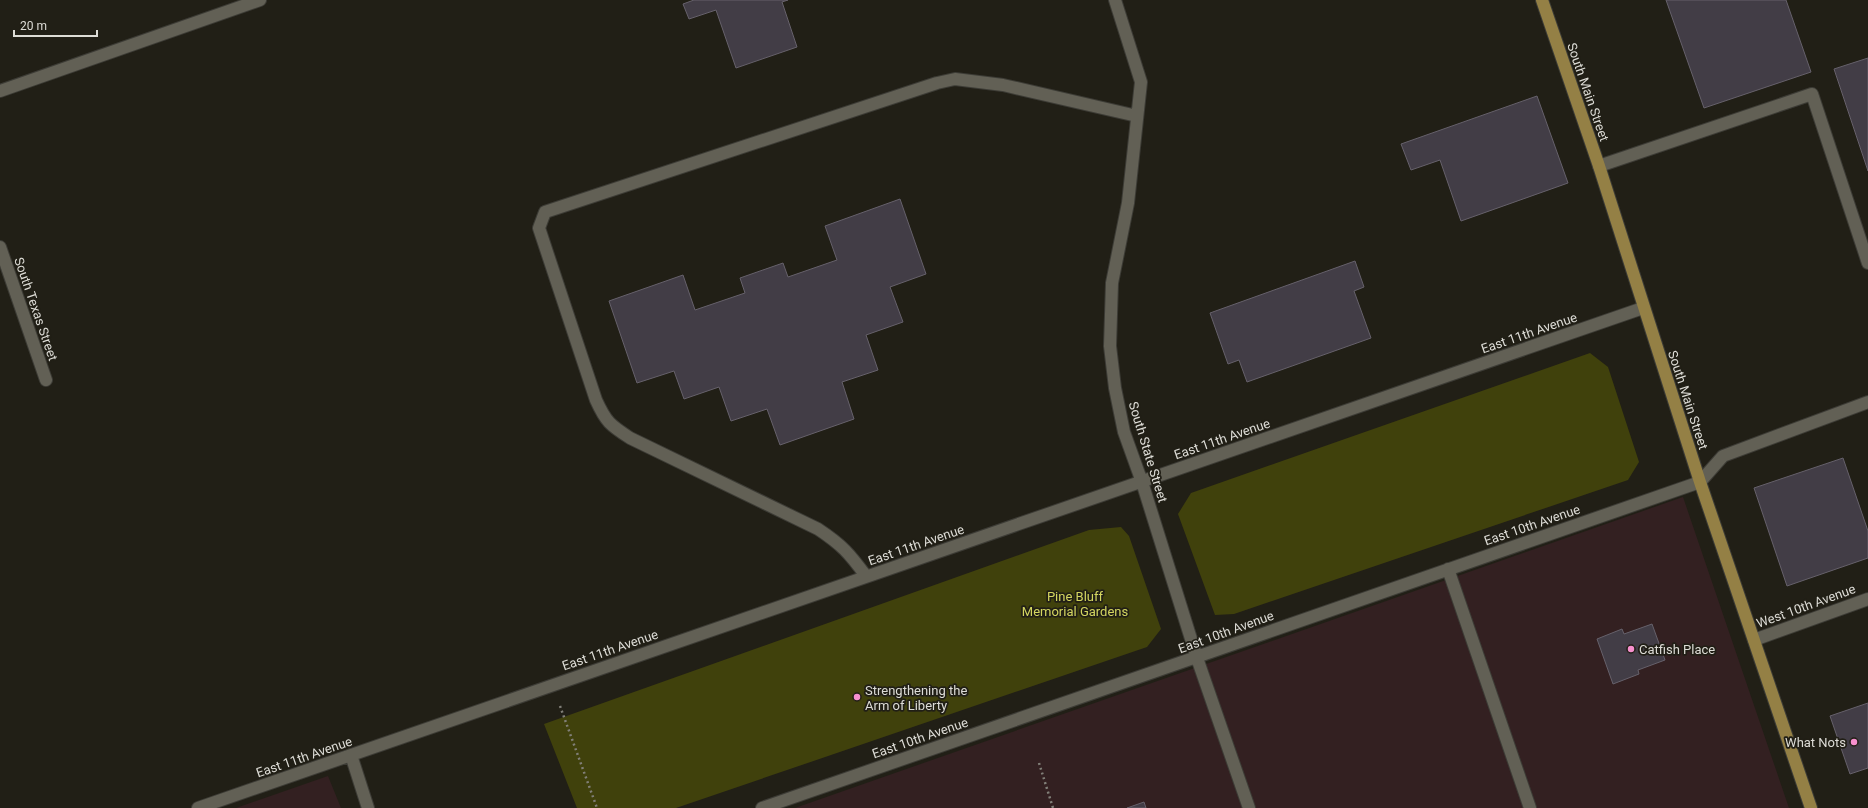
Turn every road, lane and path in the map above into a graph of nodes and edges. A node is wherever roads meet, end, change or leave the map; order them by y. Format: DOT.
graph roads {
  1 [pos="260,0"];
  2 [pos="1115,0"];
  3 [pos="1542,0"];
  4 [pos="0,91"];
  5 [pos="1137,116"];
  6 [pos="1599,166"];
  7 [pos="0,248"];
  8 [pos="1868,263"];
  9 [pos="1643,308"];
  10 [pos="46,380"];
  11 [pos="1868,402"];
  12 [pos="1142,482"];
  13 [pos="1700,482"];
  14 [pos="1448,569"];
  15 [pos="866,576"];
  16 [pos="1868,599"];
  17 [pos="1754,640"];
  18 [pos="1197,658"];
  19 [pos="560,706"];
  20 [pos="351,755"];
  21 [pos="1039,763"];
  22 [pos="198,808"];
  23 [pos="368,808"];
  24 [pos="597,808"];
  25 [pos="762,808"];
  26 [pos="1053,808"];
  27 [pos="1249,808"];
  28 [pos="1530,808"];
  29 [pos="1811,808"];
  1 -- 4 [label="street"];
  2 -- 5 [label="street, South State Street"];
  3 -- 6 [label="main road, South Main Street"];
  5 -- 12 [label="street, South State Street"];
  5 -- 15 [label="street"];
  6 -- 8 [label="street"];
  6 -- 9 [label="main road, South Main Street"];
  7 -- 10 [label="street, South Texas Street"];
  9 -- 12 [label="street, East 11th Avenue"];
  9 -- 13 [label="main road, South Main Street"];
  11 -- 13 [label="street"];
  12 -- 15 [label="street, East 11th Avenue"];
  12 -- 18 [label="street, South State Street"];
  13 -- 14 [label="street, East 10th Avenue"];
  13 -- 17 [label="main road, South Main Street"];
  14 -- 18 [label="street, East 10th Avenue"];
  14 -- 28 [label="street"];
  15 -- 20 [label="street, East 11th Avenue"];
  16 -- 17 [label="street, West 10th Avenue"];
  17 -- 29 [label="main road, South Main Street"];
  18 -- 25 [label="street, East 10th Avenue"];
  18 -- 27 [label="street, South State Street"];
  19 -- 24 [label="path"];
  20 -- 22 [label="street, East 11th Avenue"];
  20 -- 23 [label="street"];
  21 -- 26 [label="path"];
}
